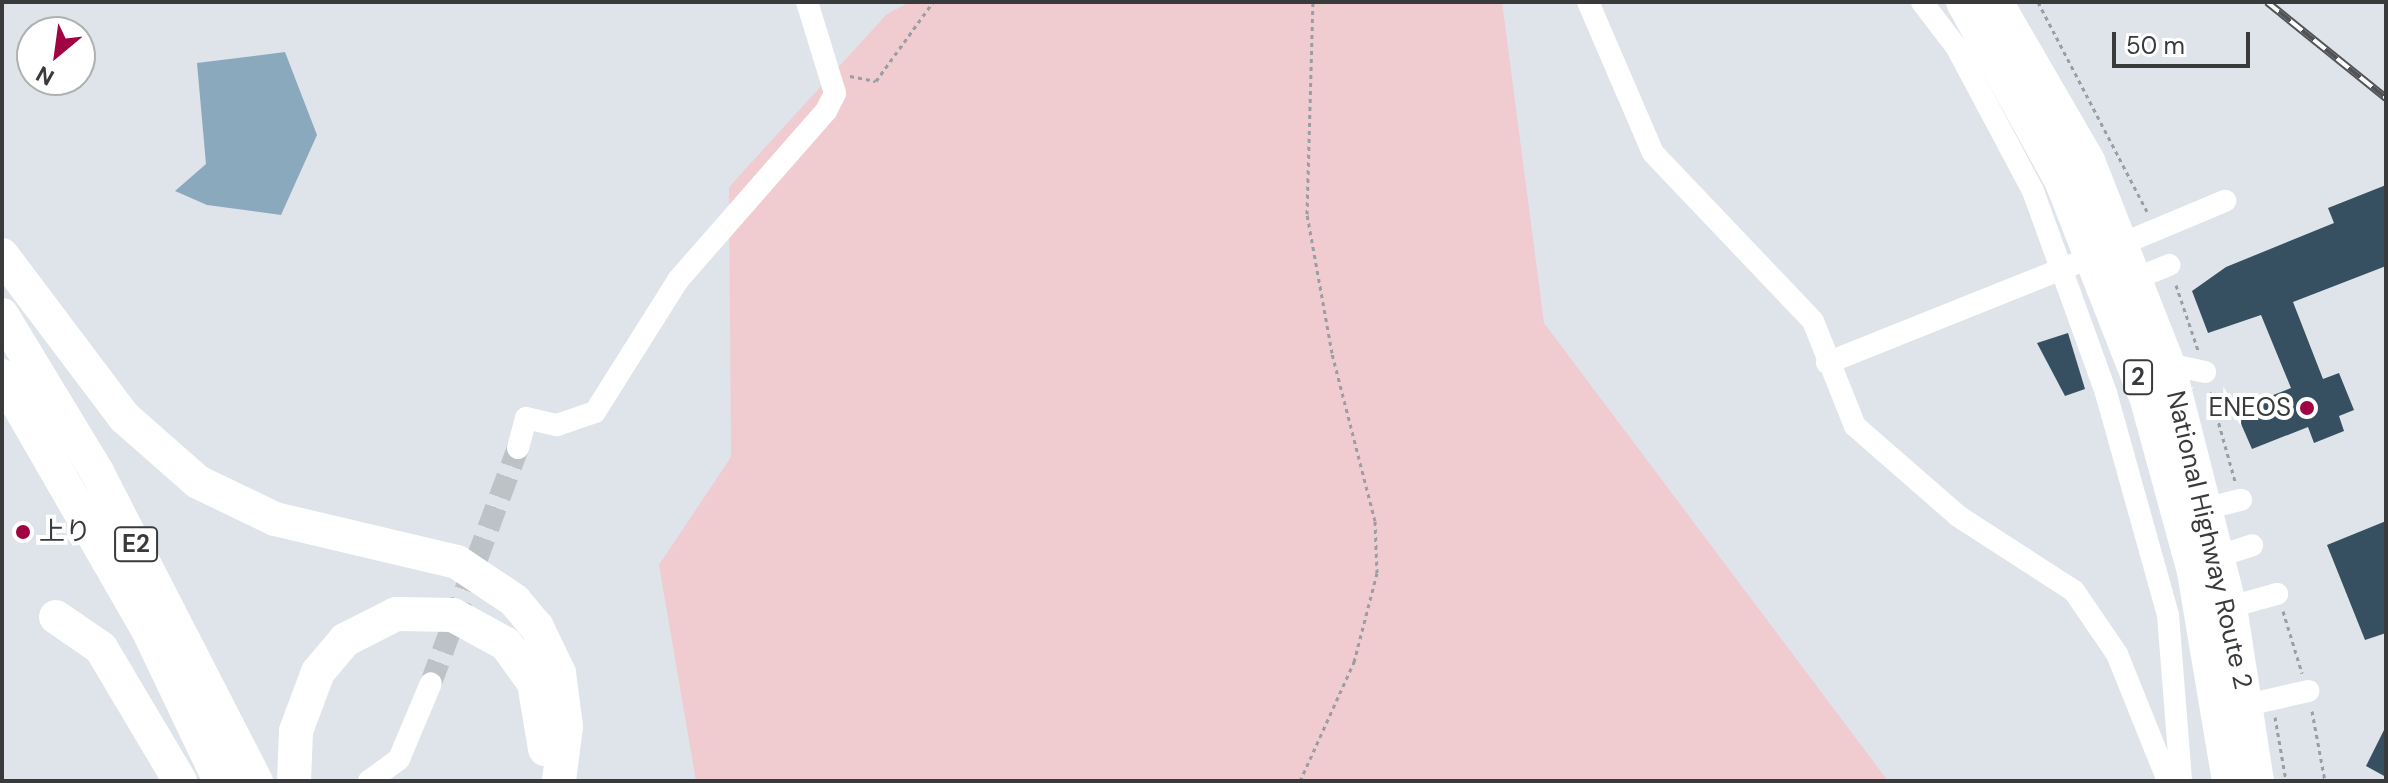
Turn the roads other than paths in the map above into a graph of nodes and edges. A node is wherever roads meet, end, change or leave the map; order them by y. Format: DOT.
graph roads {
  1 [pos="807,2"];
  2 [pos="1588,2"];
  3 [pos="1922,2"];
  4 [pos="1963,2"];
  5 [pos="1996,2"];
  6 [pos="2225,201"];
  7 [pos="2109,250"];
  8 [pos="2,255"];
  9 [pos="2170,265"];
  10 [pos="2063,269"];
  11 [pos="2137,278"];
  12 [pos="2,315"];
  13 [pos="2073,315"];
  14 [pos="2120,323"];
  15 [pos="1827,363"];
  16 [pos="2168,364"];
  17 [pos="2205,372"];
  18 [pos="2,376"];
  19 [pos="518,448"];
  20 [pos="2241,500"];
  21 [pos="2208,508"];
  22 [pos="2252,545"];
  23 [pos="2219,556"];
  24 [pos="2277,594"];
  25 [pos="2230,607"];
  26 [pos="56,617"];
  27 [pos="431,683"];
  28 [pos="2308,691"];
  29 [pos="2247,705"];
  30 [pos="180,781"];
  31 [pos="220,781"];
  32 [pos="256,781"];
  33 [pos="294,781"];
  34 [pos="369,781"];
  35 [pos="540,781"];
  36 [pos="559,781"];
  37 [pos="2168,781"];
  38 [pos="2181,781"];
  39 [pos="2229,781"];
  40 [pos="2257,781"];
  1 -- 19 [label="street"];
  2 -- 15 [label="street"];
  3 -- 10 [label="street"];
  4 -- 7 [label="highway, National Highway Route 2 / 2"];
  5 -- 7 [label="highway, National Highway Route 2 / 2"];
  6 -- 7 [label="street"];
  7 -- 10 [label="street"];
  7 -- 11 [label="highway, National Highway Route 2 / 2"];
  7 -- 14 [label="highway, National Highway Route 2 / 2"];
  8 -- 36 [label="highway"];
  9 -- 11 [label="street"];
  10 -- 13 [label="street"];
  10 -- 15 [label="street"];
  11 -- 16 [label="highway, National Highway Route 2 / 2"];
  12 -- 32 [label="highway, E2"];
  13 -- 14 [label="street"];
  13 -- 38 [label="street"];
  14 -- 39 [label="highway, National Highway Route 2 / 2"];
  15 -- 37 [label="street"];
  16 -- 17 [label="street"];
  16 -- 21 [label="highway, National Highway Route 2 / 2"];
  18 -- 31 [label="highway, E2"];
  20 -- 21 [label="street"];
  21 -- 23 [label="highway, National Highway Route 2 / 2"];
  22 -- 23 [label="street"];
  23 -- 25 [label="highway, National Highway Route 2 / 2"];
  24 -- 25 [label="street"];
  25 -- 29 [label="highway, National Highway Route 2 / 2"];
  26 -- 30 [label="highway"];
  27 -- 34 [label="street"];
  28 -- 29 [label="street"];
  29 -- 40 [label="highway, National Highway Route 2 / 2"];
  33 -- 35 [label="highway"];
}
